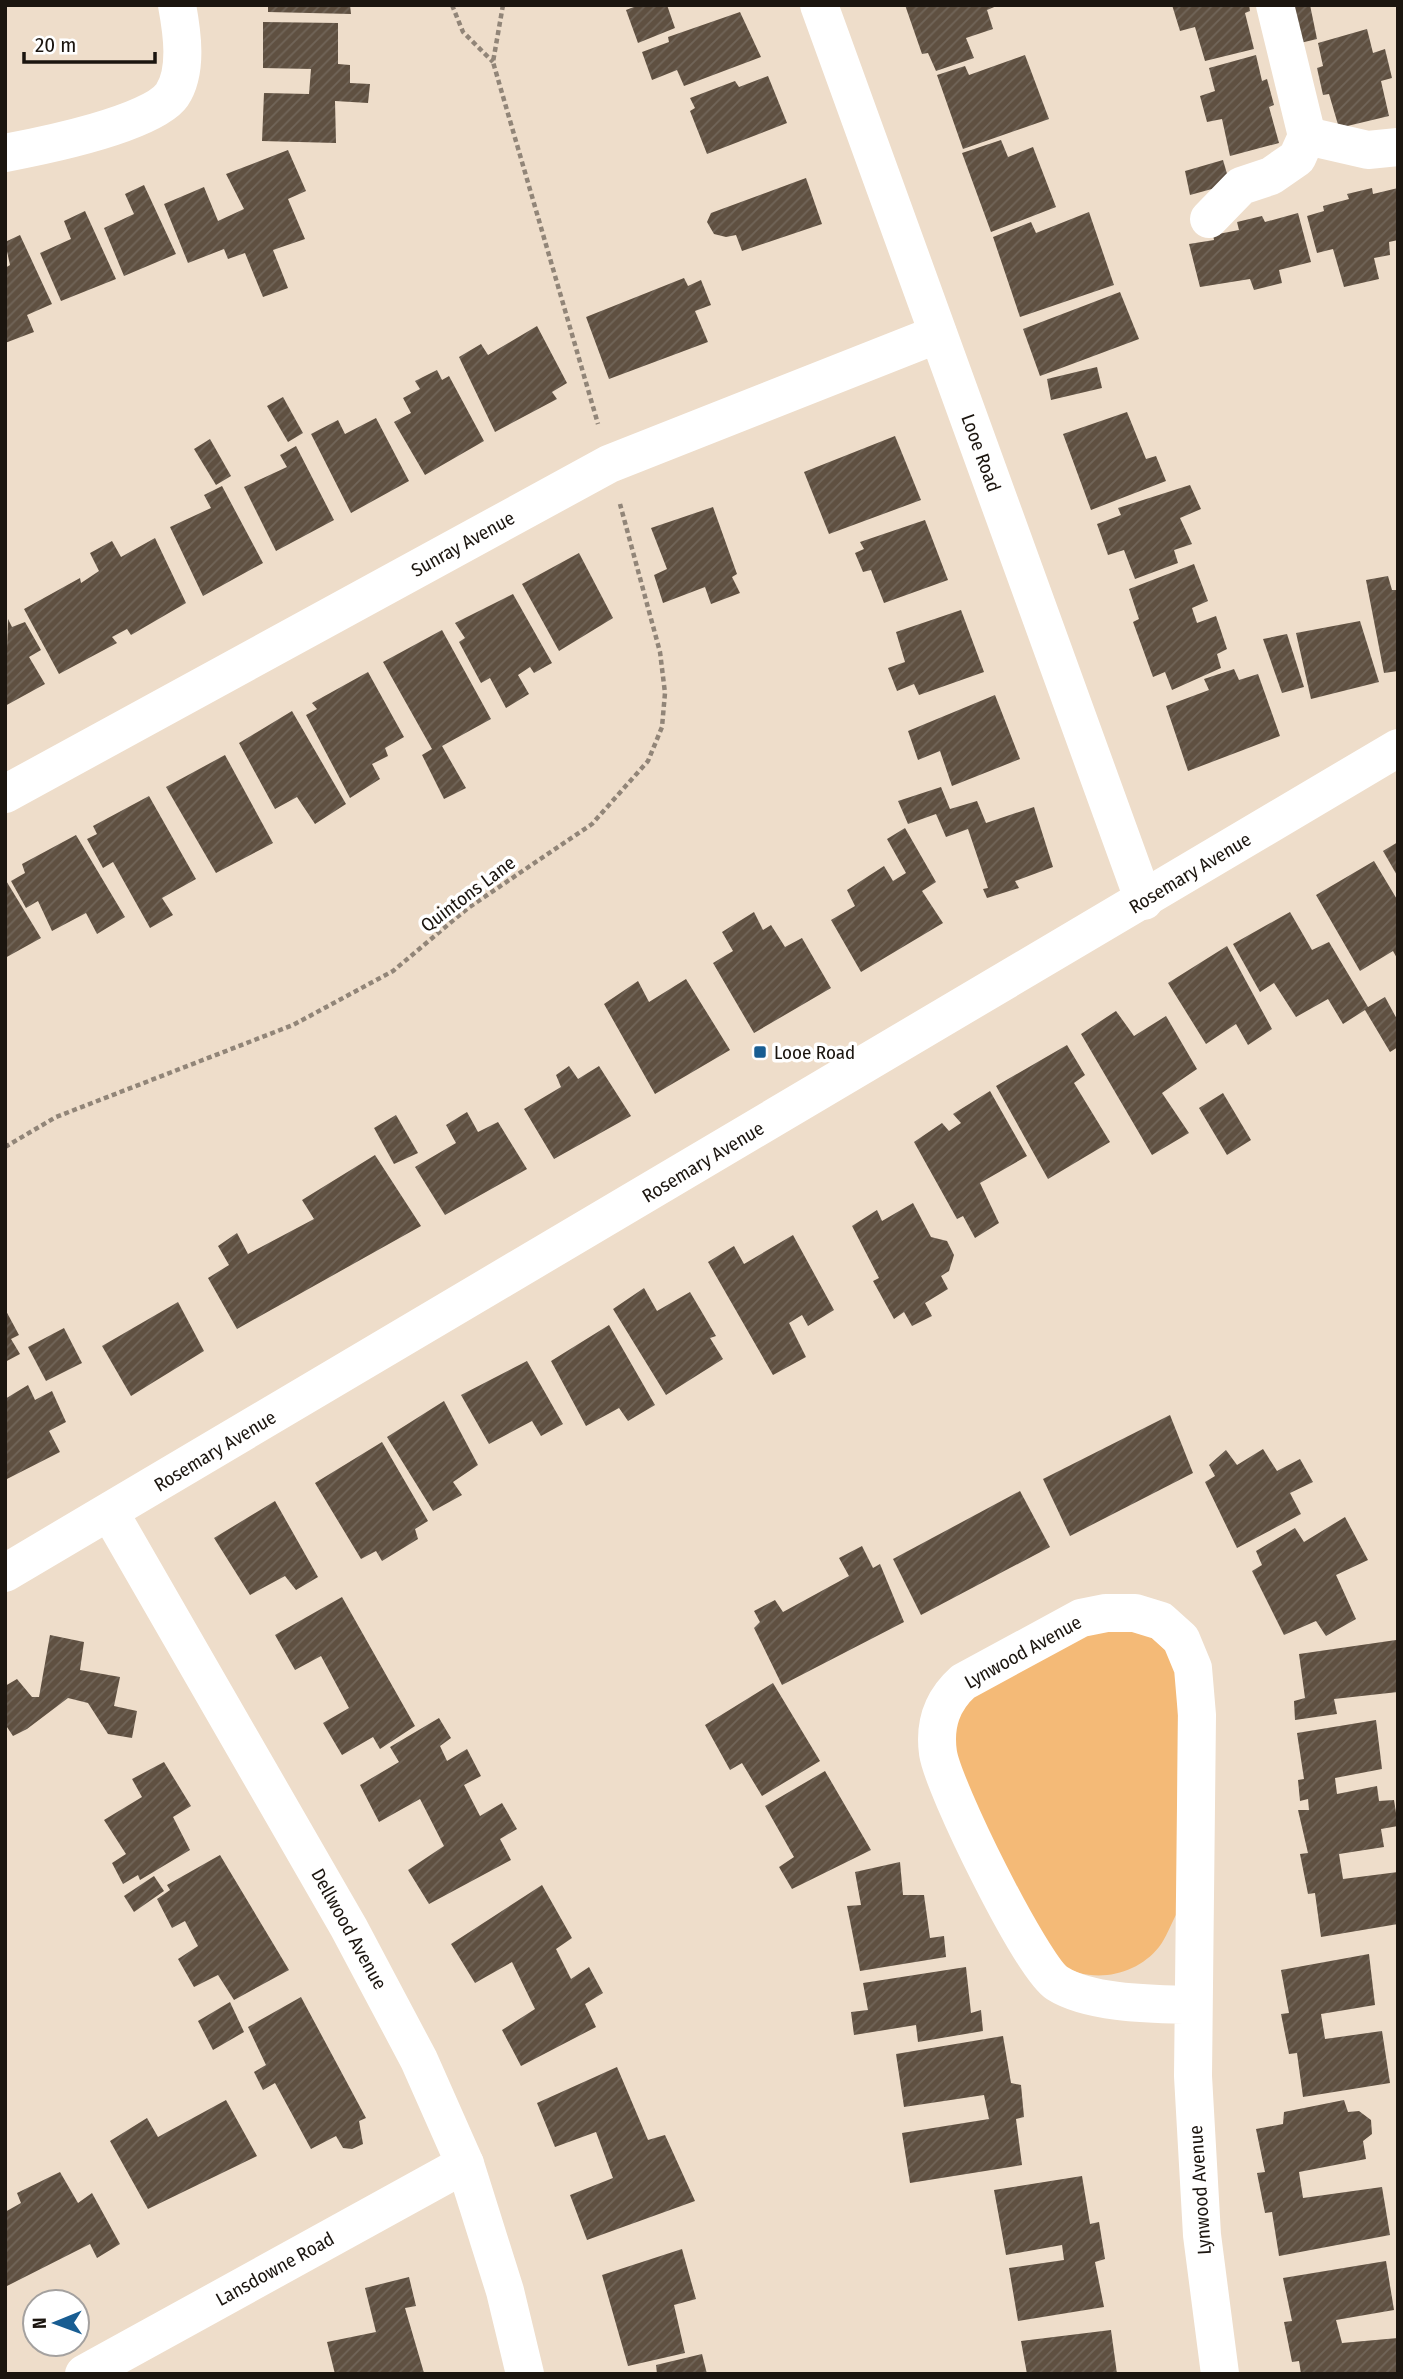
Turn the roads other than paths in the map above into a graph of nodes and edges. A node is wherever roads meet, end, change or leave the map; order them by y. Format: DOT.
graph roads {
  1 [pos="177,5"];
  2 [pos="819,5"];
  3 [pos="1275,5"];
  4 [pos="1307,136"];
  5 [pos="1398,147"];
  6 [pos="5,153"];
  7 [pos="1209,219"];
  8 [pos="938,334"];
  9 [pos="1398,748"];
  10 [pos="5,794"];
  11 [pos="1144,901"];
  12 [pos="110,1513"];
  13 [pos="5,1573"];
  14 [pos="1192,2005"];
  15 [pos="465,2164"];
  16 [pos="85,2374"];
  17 [pos="526,2374"];
  18 [pos="1220,2374"];
  1 -- 6 [label="street"];
  2 -- 8 [label="street, Looe Road"];
  3 -- 4 [label="street"];
  4 -- 5 [label="street"];
  4 -- 7 [label="street"];
  8 -- 10 [label="street, Sunray Avenue"];
  8 -- 11 [label="street, Looe Road"];
  9 -- 11 [label="street, Rosemary Avenue"];
  11 -- 12 [label="street, Rosemary Avenue"];
  12 -- 13 [label="street, Rosemary Avenue"];
  12 -- 15 [label="street, Dellwood Avenue"];
  14 -- 14 [label="street, Lynwood Avenue"];
  14 -- 18 [label="street, Lynwood Avenue"];
  15 -- 16 [label="street, Lansdowne Road"];
  15 -- 17 [label="street, Dellwood Avenue"];
}
